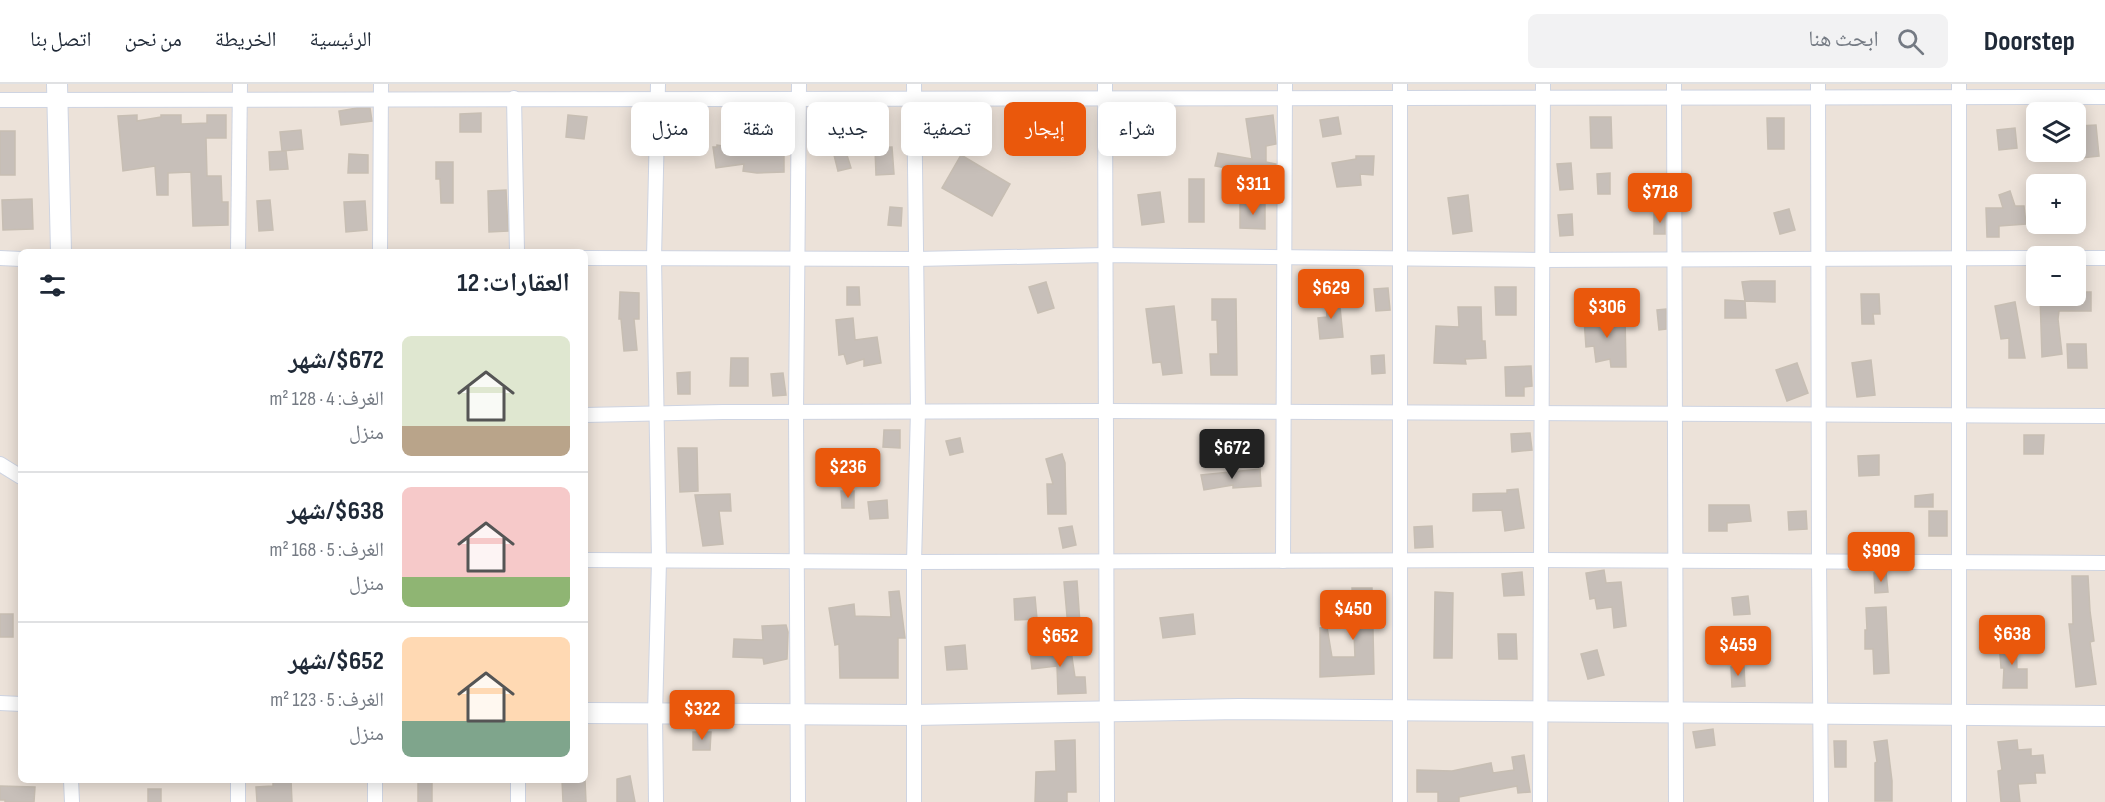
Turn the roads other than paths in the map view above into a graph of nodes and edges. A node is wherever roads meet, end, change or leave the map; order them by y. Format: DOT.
graph roads {
  1 [pos="57,91"];
  2 [pos="240,91"];
  3 [pos="381,91"];
  4 [pos="657,91"];
  5 [pos="799,91"];
  6 [pos="914,91"];
  7 [pos="1105,91"];
  8 [pos="1285,91"];
  9 [pos="1400,91"];
  10 [pos="1542,91"];
  11 [pos="1674,91"];
  12 [pos="1818,91"];
  13 [pos="1959,91"];
  14 [pos="2105,97"];
  15 [pos="514,98"];
  16 [pos="0,100"];
  17 [pos="61,249"];
  18 [pos="238,249"];
  19 [pos="380,249"];
  20 [pos="517,249"];
  21 [pos="1106,255"];
  22 [pos="1284,257"];
  23 [pos="0,258"];
  24 [pos="588,258"];
  25 [pos="654,258"];
  26 [pos="796,258"];
  27 [pos="1400,258"];
  28 [pos="2026,258"];
  29 [pos="2086,258"];
  30 [pos="2105,258"];
  31 [pos="18,259"];
  32 [pos="916,259"];
  33 [pos="1674,259"];
  34 [pos="1818,259"];
  35 [pos="1959,259"];
  36 [pos="1542,260"];
  37 [pos="918,411"];
  38 [pos="1106,411"];
  39 [pos="796,412"];
  40 [pos="1284,412"];
  41 [pos="1400,413"];
  42 [pos="1542,413"];
  43 [pos="1674,413"];
  44 [pos="655,414"];
  45 [pos="1818,414"];
  46 [pos="588,415"];
  47 [pos="1958,415"];
  48 [pos="2105,416"];
  49 [pos="0,464"];
  50 [pos="18,475"];
  51 [pos="588,560"];
  52 [pos="1542,560"];
  53 [pos="659,561"];
  54 [pos="1283,561"];
  55 [pos="1400,561"];
  56 [pos="1674,561"];
  57 [pos="797,562"];
  58 [pos="914,562"];
  59 [pos="1107,562"];
  60 [pos="1818,562"];
  61 [pos="1958,563"];
  62 [pos="2105,563"];
  63 [pos="0,703"];
  64 [pos="18,704"];
  65 [pos="1107,710"];
  66 [pos="1401,711"];
  67 [pos="1541,712"];
  68 [pos="588,713"];
  69 [pos="1676,713"];
  70 [pos="1821,713"];
  71 [pos="655,714"];
  72 [pos="798,714"];
  73 [pos="914,715"];
  74 [pos="1959,715"];
  75 [pos="2105,716"];
  76 [pos="71,783"];
  77 [pos="238,783"];
  78 [pos="375,783"];
  79 [pos="518,783"];
  80 [pos="72,802"];
  81 [pos="238,802"];
  82 [pos="375,802"];
  83 [pos="518,802"];
  84 [pos="656,802"];
  85 [pos="798,802"];
  86 [pos="914,802"];
  87 [pos="1107,802"];
  88 [pos="1400,802"];
  89 [pos="1540,802"];
  90 [pos="1676,802"];
  91 [pos="1821,802"];
  92 [pos="1959,802"];
  1 -- 2 [label="street"];
  1 -- 16 [label="street"];
  1 -- 17 [label="main road"];
  2 -- 3 [label="street"];
  2 -- 18 [label="street"];
  3 -- 15 [label="street"];
  3 -- 19 [label="street"];
  4 -- 5 [label="street"];
  4 -- 15 [label="street"];
  4 -- 25 [label="street"];
  5 -- 6 [label="street"];
  5 -- 26 [label="street"];
  6 -- 7 [label="street"];
  6 -- 32 [label="street"];
  7 -- 8 [label="street"];
  7 -- 21 [label="street"];
  8 -- 9 [label="street"];
  8 -- 22 [label="street"];
  9 -- 10 [label="street"];
  9 -- 27 [label="street"];
  10 -- 11 [label="street"];
  10 -- 36 [label="street"];
  11 -- 12 [label="street"];
  11 -- 33 [label="street"];
  12 -- 13 [label="street"];
  12 -- 34 [label="street"];
  13 -- 14 [label="street"];
  13 -- 35 [label="street"];
  15 -- 20 [label="street"];
  21 -- 22 [label="street"];
  21 -- 32 [label="street"];
  21 -- 38 [label="street"];
  22 -- 27 [label="street"];
  22 -- 40 [label="street"];
  23 -- 31 [label="street"];
  24 -- 25 [label="street"];
  25 -- 26 [label="street"];
  25 -- 44 [label="street"];
  26 -- 32 [label="street"];
  26 -- 39 [label="street"];
  27 -- 36 [label="street"];
  27 -- 41 [label="street"];
  28 -- 35 [label="street"];
  29 -- 30 [label="street"];
  32 -- 37 [label="street"];
  33 -- 34 [label="street"];
  33 -- 36 [label="street"];
  33 -- 43 [label="street"];
  34 -- 35 [label="street"];
  34 -- 45 [label="street"];
  35 -- 47 [label="street"];
  36 -- 42 [label="street"];
  37 -- 38 [label="street"];
  37 -- 39 [label="street"];
  37 -- 58 [label="street"];
  38 -- 40 [label="street"];
  38 -- 59 [label="street"];
  39 -- 44 [label="street"];
  39 -- 57 [label="street"];
  40 -- 41 [label="street"];
  40 -- 54 [label="street"];
  41 -- 42 [label="street"];
  41 -- 55 [label="street"];
  42 -- 43 [label="street"];
  42 -- 52 [label="street"];
  43 -- 45 [label="street"];
  43 -- 56 [label="street"];
  44 -- 46 [label="street"];
  44 -- 53 [label="street"];
  45 -- 47 [label="street"];
  45 -- 60 [label="street"];
  47 -- 48 [label="street"];
  47 -- 61 [label="street"];
  49 -- 50 [label="street"];
  51 -- 53 [label="street"];
  52 -- 55 [label="street"];
  52 -- 56 [label="street"];
  52 -- 67 [label="street"];
  53 -- 57 [label="street"];
  53 -- 71 [label="street"];
  54 -- 55 [label="street"];
  54 -- 59 [label="street"];
  55 -- 66 [label="street"];
  56 -- 60 [label="street"];
  56 -- 69 [label="street"];
  57 -- 58 [label="street"];
  57 -- 72 [label="street"];
  58 -- 59 [label="street"];
  58 -- 73 [label="street"];
  59 -- 65 [label="street"];
  60 -- 61 [label="street"];
  60 -- 70 [label="street"];
  61 -- 62 [label="street"];
  61 -- 74 [label="street"];
  63 -- 64 [label="street"];
  65 -- 66 [label="main road"];
  65 -- 73 [label="main road"];
  65 -- 87 [label="street"];
  66 -- 67 [label="main road"];
  66 -- 88 [label="street"];
  67 -- 69 [label="main road"];
  67 -- 89 [label="street"];
  68 -- 71 [label="main road"];
  69 -- 70 [label="main road"];
  69 -- 90 [label="street"];
  70 -- 74 [label="main road"];
  70 -- 91 [label="street"];
  71 -- 72 [label="main road"];
  71 -- 84 [label="street"];
  72 -- 73 [label="main road"];
  72 -- 85 [label="street"];
  73 -- 86 [label="street"];
  74 -- 75 [label="main road"];
  74 -- 92 [label="street"];
  76 -- 80 [label="street"];
  77 -- 81 [label="street"];
  78 -- 82 [label="street"];
  79 -- 83 [label="street"];
}
